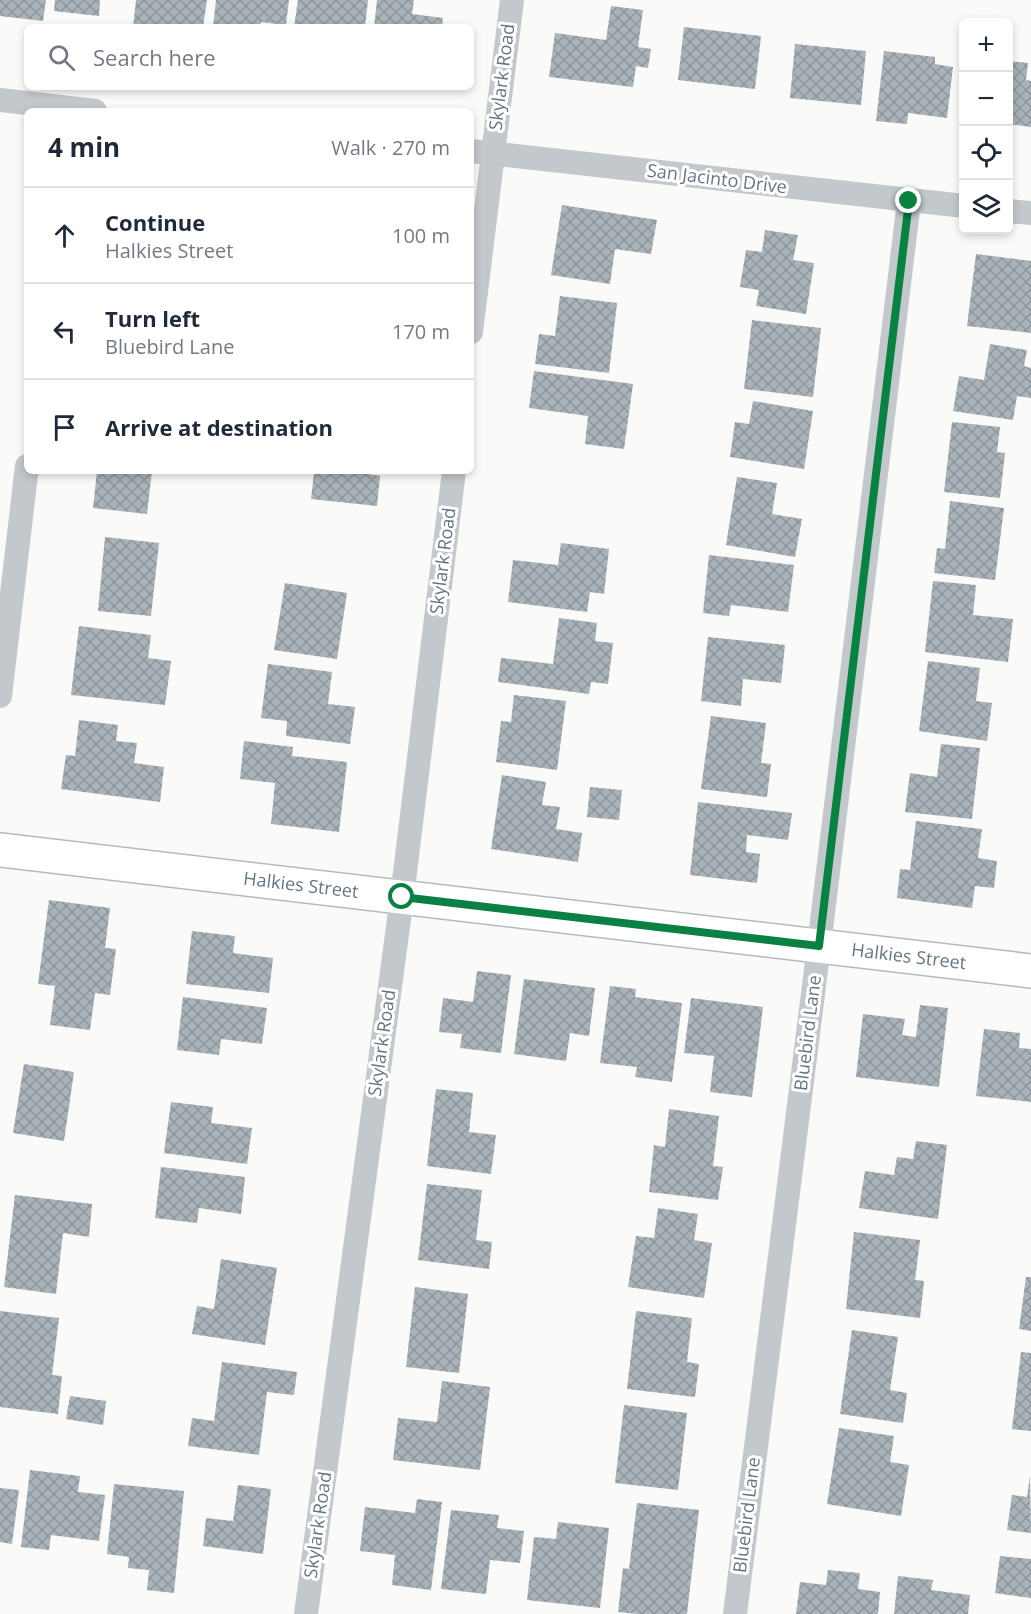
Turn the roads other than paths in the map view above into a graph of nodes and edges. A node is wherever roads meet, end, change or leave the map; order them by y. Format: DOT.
graph roads {
  1 [pos="512,0"];
  2 [pos="0,100"];
  3 [pos="55,108"];
  4 [pos="482,153"];
  5 [pos="909,201"];
  6 [pos="959,206"];
  7 [pos="1013,211"];
  8 [pos="1031,213"];
  9 [pos="474,283"];
  10 [pos="26,474"];
  11 [pos="454,474"];
  12 [pos="0,696"];
  13 [pos="0,850"];
  14 [pos="402,897"];
  15 [pos="819,946"];
  16 [pos="1031,971"];
  17 [pos="306,1614"];
  18 [pos="735,1614"];
  1 -- 4 [label="street, Skylark Road"];
  2 -- 3 [label="street"];
  4 -- 5 [label="street, San Jacinto Drive"];
  4 -- 9 [label="street, Skylark Road"];
  5 -- 6 [label="street, San Jacinto Drive"];
  5 -- 15 [label="street, Bluebird Lane"];
  7 -- 8 [label="street"];
  10 -- 12 [label="street"];
  11 -- 14 [label="street, Skylark Road"];
  13 -- 14 [label="street, Halkies Street"];
  14 -- 15 [label="street, Halkies Street"];
  14 -- 17 [label="street, Skylark Road"];
  15 -- 16 [label="street, Halkies Street"];
  15 -- 18 [label="street, Bluebird Lane"];
}
